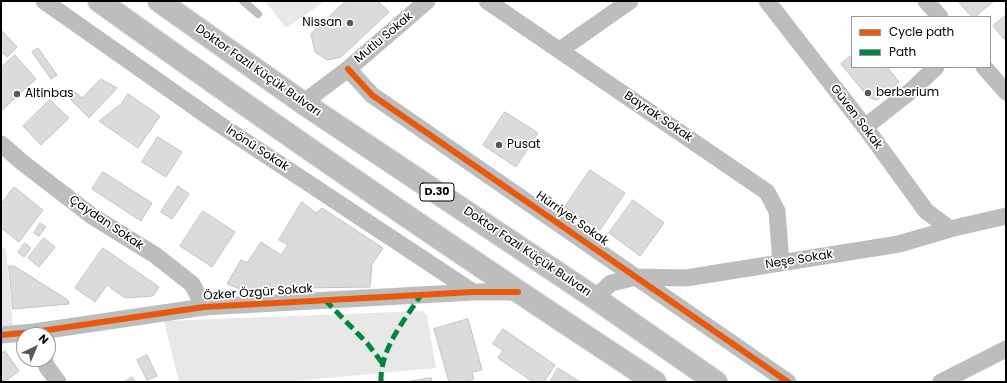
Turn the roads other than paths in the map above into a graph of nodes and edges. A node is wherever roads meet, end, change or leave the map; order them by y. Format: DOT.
graph roads {
  1 [pos="44,1"];
  2 [pos="99,1"];
  3 [pos="159,1"];
  4 [pos="243,1"];
  5 [pos="427,1"];
  6 [pos="487,1"];
  7 [pos="630,1"];
  8 [pos="767,1"];
  9 [pos="926,1"];
  10 [pos="258,14"];
  11 [pos="939,16"];
  12 [pos="560,50"];
  13 [pos="935,68"];
  14 [pos="985,68"];
  15 [pos="348,69"];
  16 [pos="1006,92"];
  17 [pos="303,103"];
  18 [pos="865,127"];
  19 [pos="1,144"];
  20 [pos="1006,216"];
  21 [pos="950,229"];
  22 [pos="781,263"];
  23 [pos="637,277"];
  24 [pos="473,292"];
  25 [pos="518,292"];
  26 [pos="595,298"];
  27 [pos="204,307"];
  28 [pos="56,330"];
  29 [pos="16,334"];
  30 [pos="1,335"];
  31 [pos="1006,349"];
  32 [pos="47,367"];
  33 [pos="58,382"];
  34 [pos="655,382"];
  35 [pos="716,382"];
  36 [pos="788,382"];
  37 [pos="941,382"];
  1 -- 24 [label="street, İnönü Sokak"];
  2 -- 25 [label="highway"];
  3 -- 17 [label="highway, Doktor Fazıl Küçük Bulvarı / D.30"];
  4 -- 10 [label="lane"];
  5 -- 15 [label="street, Mutlu Sokak"];
  6 -- 12 [label="street, Bayrak Sokak"];
  7 -- 12 [label="street"];
  8 -- 18 [label="street, Güven Sokak"];
  9 -- 11 [label="street"];
  12 -- 22 [label="street, Bayrak Sokak"];
  13 -- 18 [label="street"];
  14 -- 16 [label="street"];
  15 -- 17 [label="street, Mutlu Sokak"];
  15 -- 23 [label="street, Hürriyet Sokak"];
  17 -- 26 [label="highway, Doktor Fazıl Küçük Bulvarı / D.30"];
  18 -- 21 [label="street, Güven Sokak"];
  19 -- 27 [label="street, Çaydan Sokak"];
  20 -- 21 [label="street, Neşe Sokak"];
  21 -- 22 [label="street, Neşe Sokak"];
  22 -- 23 [label="street, Neşe Sokak"];
  23 -- 26 [label="street, Neşe Sokak"];
  23 -- 36 [label="street, Hürriyet Sokak"];
  24 -- 25 [label="street, Özker Özgür Sokak"];
  24 -- 27 [label="street, Özker Özgür Sokak"];
  25 -- 34 [label="highway"];
  26 -- 35 [label="highway, Doktor Fazıl Küçük Bulvarı / D.30"];
  27 -- 28 [label="street, Özker Özgür Sokak"];
  29 -- 30 [label="street, Özker Özgür Sokak"];
  31 -- 37 [label="street"];
  32 -- 33 [label="street"];
}
